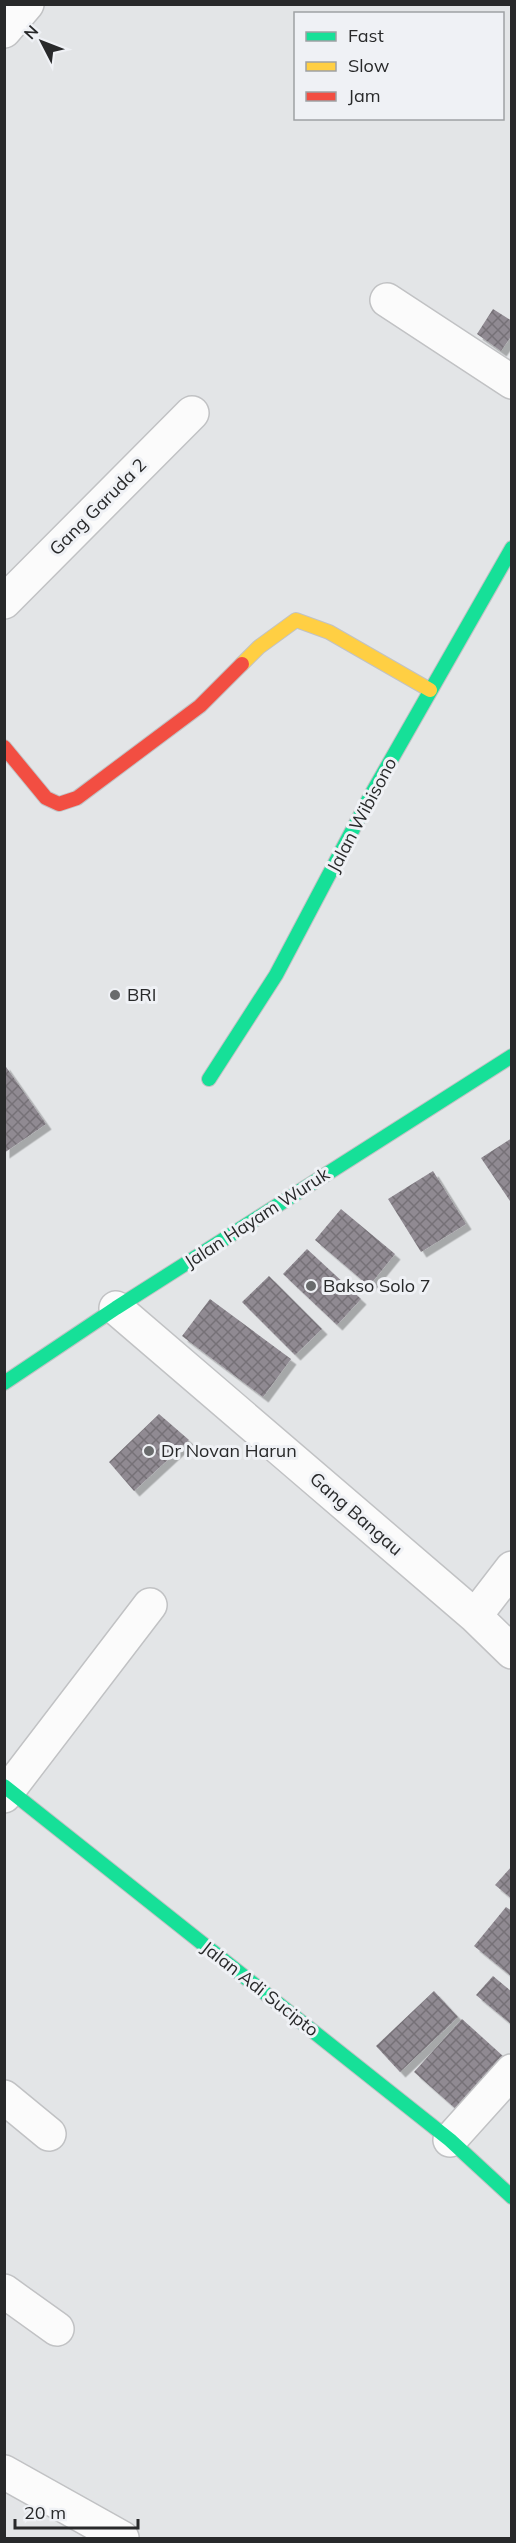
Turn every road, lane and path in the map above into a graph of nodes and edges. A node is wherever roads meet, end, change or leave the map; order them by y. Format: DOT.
graph roads {
  1 [pos="27,4"];
  2 [pos="4,31"];
  3 [pos="387,300"];
  4 [pos="512,382"];
  5 [pos="192,413"];
  6 [pos="512,548"];
  7 [pos="4,602"];
  8 [pos="430,690"];
  9 [pos="4,747"];
  10 [pos="512,1056"];
  11 [pos="209,1079"];
  12 [pos="117,1308"];
  13 [pos="4,1383"];
  14 [pos="512,1568"];
  15 [pos="150,1605"];
  16 [pos="475,1616"];
  17 [pos="512,1652"];
  18 [pos="6,1791"];
  19 [pos="512,2071"];
  20 [pos="4,2097"];
  21 [pos="49,2134"];
  22 [pos="450,2140"];
  23 [pos="512,2197"];
  24 [pos="4,2291"];
  25 [pos="57,2329"];
  26 [pos="4,2472"];
  27 [pos="122,2538"];
  1 -- 2 [label="street"];
  3 -- 4 [label="street"];
  5 -- 7 [label="street, Gang Garuda 2"];
  6 -- 8 [label="street, Jalan Wibisono"];
  8 -- 9 [label="street"];
  8 -- 11 [label="street, Jalan Wibisono"];
  10 -- 12 [label="street, Jalan Hayam Wuruk"];
  12 -- 13 [label="street, Jalan Hayam Wuruk"];
  12 -- 16 [label="street, Gang Bangau"];
  14 -- 16 [label="street"];
  15 -- 18 [label="street"];
  16 -- 17 [label="street, Gang Bangau"];
  18 -- 22 [label="street, Jalan Adi Sucipto"];
  19 -- 22 [label="street"];
  20 -- 21 [label="street"];
  22 -- 23 [label="street, Jalan Adi Sucipto"];
  24 -- 25 [label="street"];
  26 -- 27 [label="street"];
}
